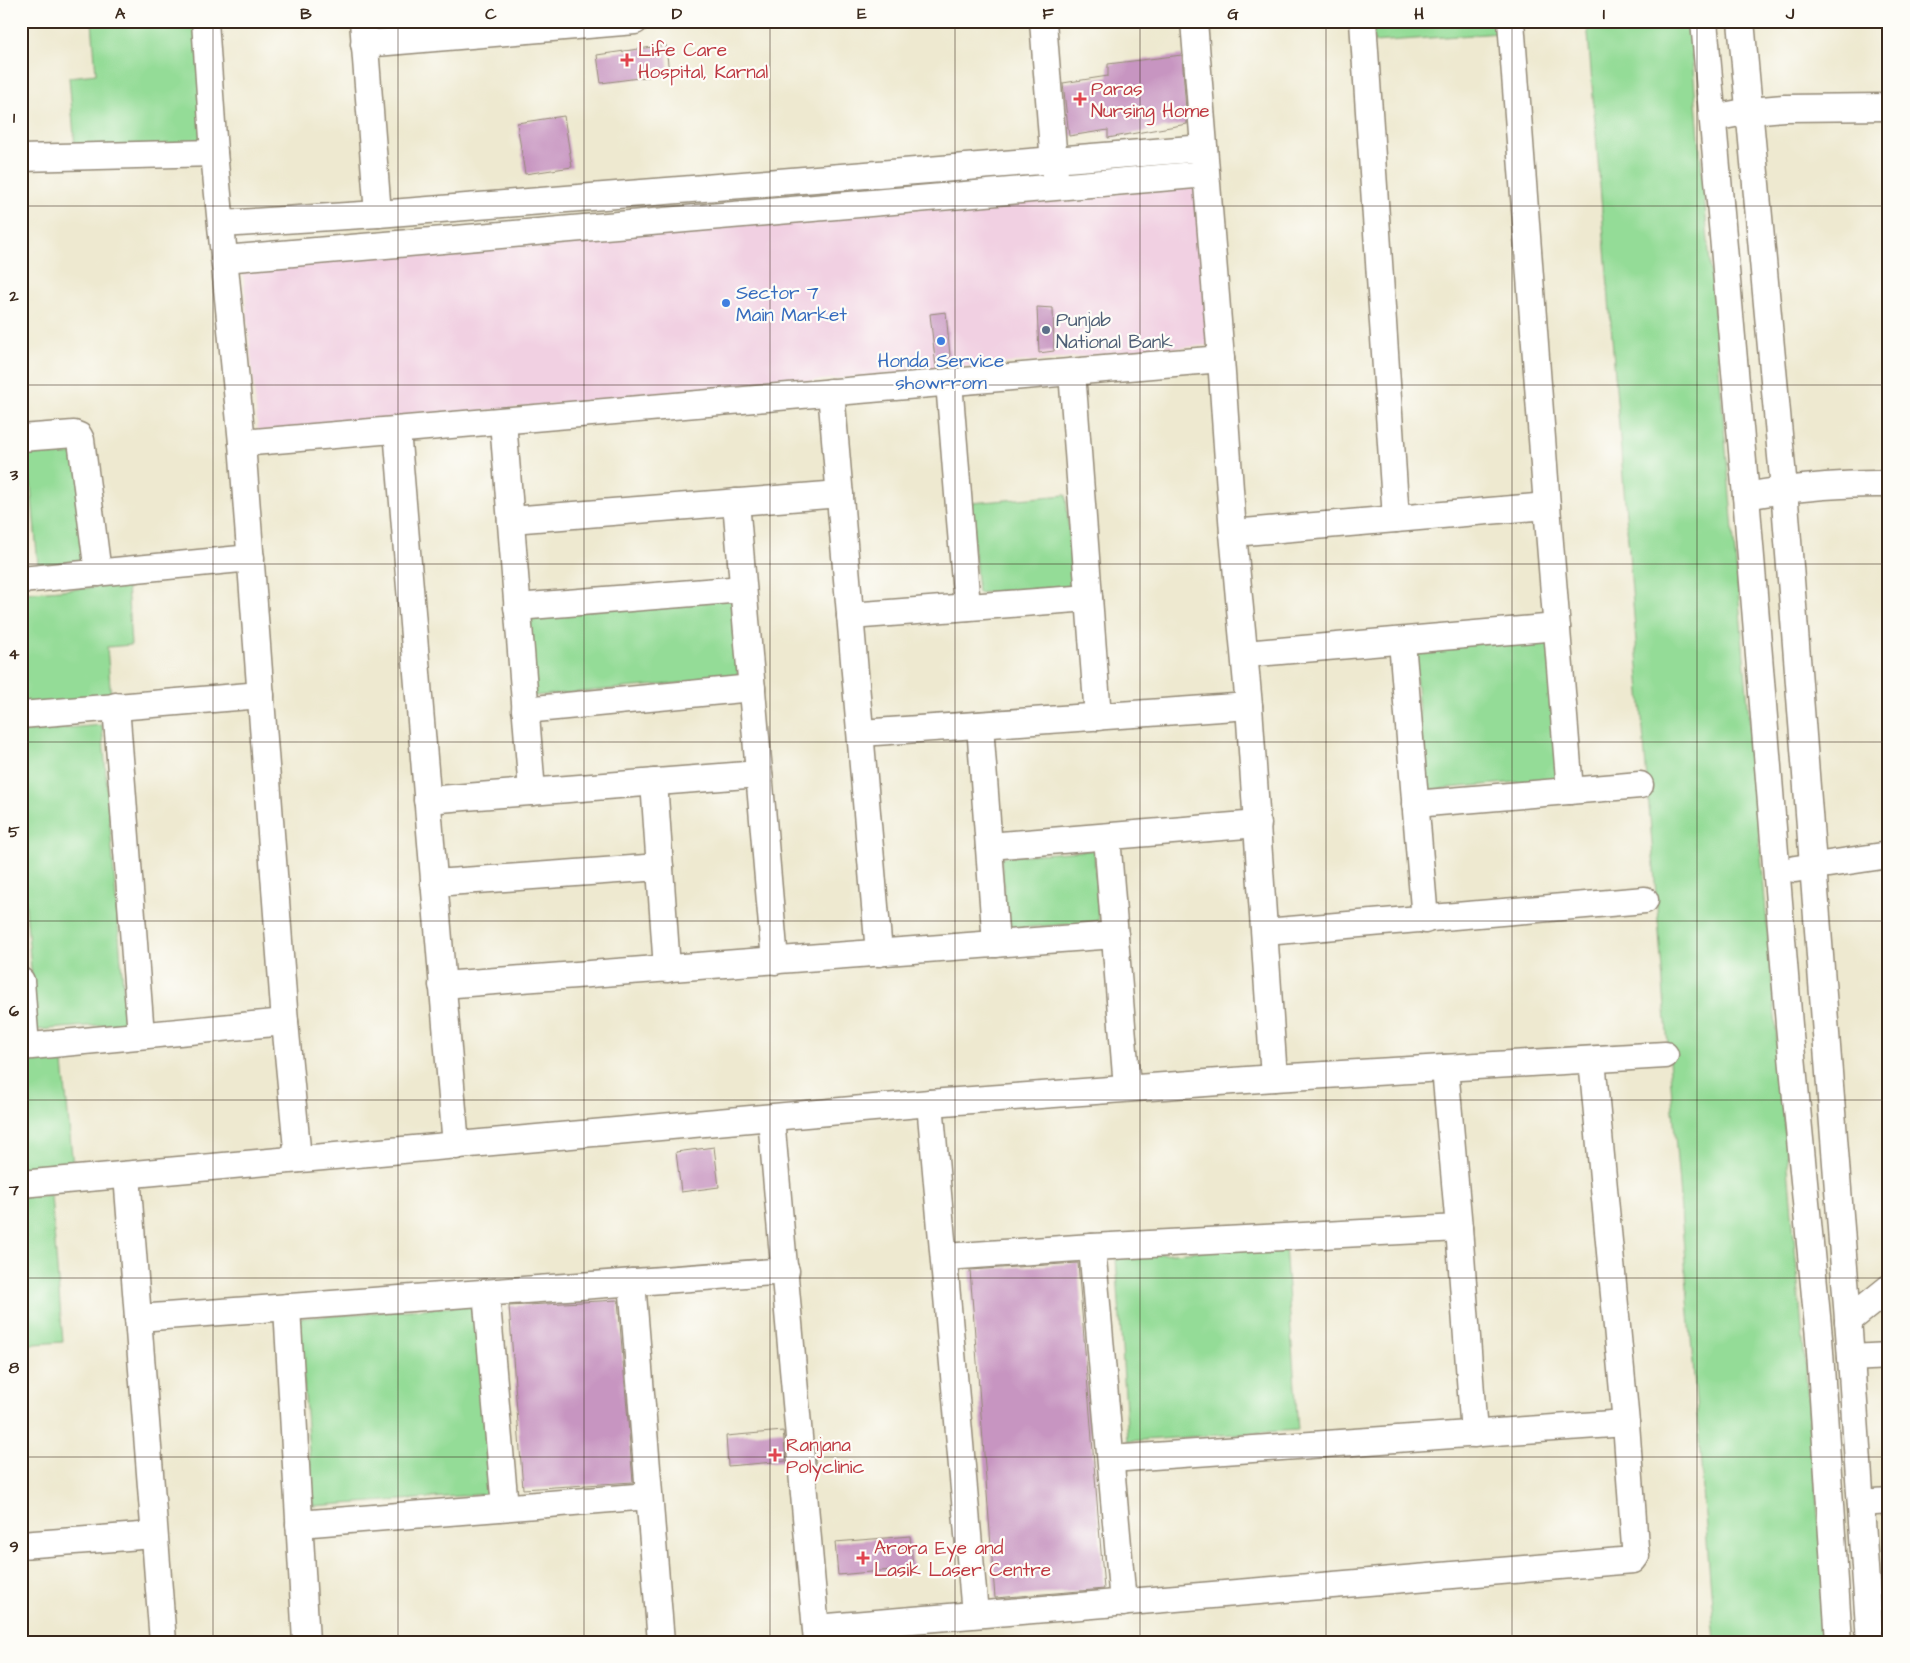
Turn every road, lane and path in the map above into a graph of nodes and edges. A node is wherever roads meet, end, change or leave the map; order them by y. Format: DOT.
graph roads {
  1 [pos="205,21"];
  2 [pos="635,21"];
  3 [pos="1043,21"];
  4 [pos="1194,21"];
  5 [pos="1363,21"];
  6 [pos="1511,21"];
  7 [pos="1704,21"];
  8 [pos="1741,21"];
  9 [pos="607,22"];
  10 [pos="364,32"];
  11 [pos="1889,106"];
  12 [pos="1750,111"];
  13 [pos="1713,118"];
  14 [pos="1204,148"];
  15 [pos="214,153"];
  16 [pos="21,158"];
  17 [pos="1054,160"];
  18 [pos="1206,174"];
  19 [pos="821,178"];
  20 [pos="1056,187"];
  21 [pos="559,199"];
  22 [pos="822,207"];
  23 [pos="378,214"];
  24 [pos="222,224"];
  25 [pos="561,229"];
  26 [pos="224,259"];
  27 [pos="1221,359"];
  28 [pos="1072,372"];
  29 [pos="949,382"];
  30 [pos="831,392"];
  31 [pos="503,421"];
  32 [pos="397,430"];
  33 [pos="21,438"];
  34 [pos="242,443"];
  35 [pos="1889,484"];
  36 [pos="1784,489"];
  37 [pos="840,494"];
  38 [pos="1746,496"];
  39 [pos="736,502"];
  40 [pos="1547,506"];
  41 [pos="1396,519"];
  42 [pos="511,520"];
  43 [pos="1233,533"];
  44 [pos="250,558"];
  45 [pos="98,573"];
  46 [pos="21,580"];
  47 [pos="743,589"];
  48 [pos="1089,598"];
  49 [pos="517,607"];
  50 [pos="967,607"];
  51 [pos="850,616"];
  52 [pos="1557,627"];
  53 [pos="1402,642"];
  54 [pos="1245,654"];
  55 [pos="752,688"];
  56 [pos="261,695"];
  57 [pos="116,706"];
  58 [pos="1249,706"];
  59 [pos="526,710"];
  60 [pos="21,715"];
  61 [pos="1098,717"];
  62 [pos="980,725"];
  63 [pos="860,733"];
  64 [pos="759,774"];
  65 [pos="654,782"];
  66 [pos="1640,785"];
  67 [pos="1570,791"];
  68 [pos="532,792"];
  69 [pos="427,800"];
  70 [pos="1415,804"];
  71 [pos="1258,824"];
  72 [pos="1107,837"];
  73 [pos="989,846"];
  74 [pos="1889,855"];
  75 [pos="660,867"];
  76 [pos="1813,867"];
  77 [pos="1777,871"];
  78 [pos="434,884"];
  79 [pos="1645,900"];
  80 [pos="1425,920"];
  81 [pos="1266,932"];
  82 [pos="1115,935"];
  83 [pos="996,944"];
  84 [pos="879,953"];
  85 [pos="775,961"];
  86 [pos="667,969"];
  87 [pos="21,981"];
  88 [pos="442,985"];
  89 [pos="285,1022"];
  90 [pos="141,1035"];
  91 [pos="24,1046"];
  92 [pos="1665,1055"];
  93 [pos="1592,1060"];
  94 [pos="1445,1068"];
  95 [pos="1274,1078"];
  96 [pos="1127,1088"];
  97 [pos="930,1103"];
  98 [pos="771,1118"];
  99 [pos="456,1146"];
  100 [pos="298,1160"];
  101 [pos="127,1175"];
  102 [pos="21,1184"];
  103 [pos="1459,1228"];
  104 [pos="1092,1247"];
  105 [pos="945,1257"];
  106 [pos="786,1271"];
  107 [pos="632,1282"];
  108 [pos="1889,1288"];
  109 [pos="486,1293"];
  110 [pos="287,1307"];
  111 [pos="138,1318"];
  112 [pos="1820,1337"];
  113 [pos="1849,1338"];
  114 [pos="1889,1356"];
  115 [pos="1626,1423"];
  116 [pos="1474,1434"];
  117 [pos="1111,1459"];
  118 [pos="649,1496"];
  119 [pos="1889,1501"];
  120 [pos="1861,1504"];
  121 [pos="505,1508"];
  122 [pos="299,1524"];
  123 [pos="154,1535"];
  124 [pos="21,1545"];
  125 [pos="1123,1603"];
  126 [pos="975,1614"];
  127 [pos="817,1635"];
  128 [pos="163,1642"];
  129 [pos="306,1642"];
  130 [pos="661,1642"];
  131 [pos="1839,1642"];
  132 [pos="1870,1642"];
  1 -- 15 [label="street"];
  2 -- 9 [label="street"];
  3 -- 17 [label="street"];
  4 -- 14 [label="street"];
  5 -- 41 [label="street"];
  6 -- 40 [label="street"];
  7 -- 13 [label="street"];
  8 -- 12 [label="street"];
  9 -- 10 [label="street"];
  10 -- 23 [label="street"];
  11 -- 12 [label="street"];
  12 -- 13 [label="street"];
  12 -- 36 [label="street"];
  13 -- 38 [label="street"];
  14 -- 17 [label="street"];
  14 -- 18 [label="street"];
  15 -- 16 [label="street"];
  15 -- 24 [label="street"];
  17 -- 19 [label="street"];
  17 -- 20 [label="street"];
  18 -- 20 [label="street"];
  18 -- 27 [label="street"];
  19 -- 21 [label="street"];
  19 -- 22 [label="street"];
  20 -- 22 [label="street"];
  21 -- 23 [label="street"];
  21 -- 25 [label="street"];
  22 -- 25 [label="street"];
  23 -- 24 [label="street"];
  24 -- 26 [label="street"];
  25 -- 26 [label="street"];
  26 -- 34 [label="street"];
  27 -- 28 [label="street"];
  27 -- 43 [label="street"];
  28 -- 29 [label="street"];
  28 -- 48 [label="street"];
  29 -- 30 [label="street"];
  29 -- 50 [label="street"];
  30 -- 31 [label="street"];
  30 -- 37 [label="street"];
  31 -- 32 [label="street"];
  31 -- 42 [label="street"];
  32 -- 34 [label="street"];
  32 -- 69 [label="street"];
  33 -- 45 [label="street"];
  34 -- 44 [label="street"];
  35 -- 36 [label="street"];
  36 -- 38 [label="street"];
  36 -- 76 [label="street"];
  37 -- 39 [label="street"];
  37 -- 51 [label="street"];
  38 -- 77 [label="street"];
  39 -- 42 [label="street"];
  39 -- 47 [label="street"];
  40 -- 41 [label="street"];
  40 -- 52 [label="street"];
  41 -- 43 [label="street"];
  42 -- 49 [label="street"];
  43 -- 54 [label="street"];
  44 -- 45 [label="street"];
  44 -- 56 [label="street"];
  45 -- 46 [label="street"];
  47 -- 49 [label="street"];
  47 -- 55 [label="street"];
  48 -- 50 [label="street"];
  48 -- 61 [label="street"];
  49 -- 59 [label="street"];
  50 -- 51 [label="street"];
  51 -- 63 [label="street"];
  52 -- 53 [label="street"];
  52 -- 67 [label="street"];
  53 -- 54 [label="street"];
  53 -- 70 [label="street"];
  54 -- 58 [label="street"];
  55 -- 59 [label="street"];
  55 -- 64 [label="street"];
  56 -- 57 [label="street"];
  56 -- 89 [label="street"];
  57 -- 60 [label="street"];
  57 -- 90 [label="street"];
  58 -- 61 [label="street"];
  58 -- 71 [label="street"];
  59 -- 68 [label="street"];
  61 -- 62 [label="street"];
  62 -- 63 [label="street"];
  62 -- 73 [label="street"];
  63 -- 84 [label="street"];
  64 -- 65 [label="street"];
  64 -- 85 [label="street"];
  65 -- 68 [label="street"];
  65 -- 75 [label="street"];
  66 -- 67 [label="street"];
  67 -- 70 [label="street"];
  68 -- 69 [label="street"];
  69 -- 78 [label="street"];
  70 -- 80 [label="street"];
  71 -- 72 [label="street"];
  71 -- 81 [label="street"];
  72 -- 73 [label="street"];
  72 -- 82 [label="street"];
  73 -- 83 [label="street"];
  74 -- 76 [label="street"];
  75 -- 78 [label="street"];
  75 -- 86 [label="street"];
  76 -- 77 [label="street"];
  76 -- 113 [label="street"];
  77 -- 112 [label="street"];
  78 -- 88 [label="street"];
  79 -- 80 [label="street"];
  80 -- 81 [label="street"];
  81 -- 95 [label="street"];
  82 -- 83 [label="street"];
  82 -- 96 [label="street"];
  83 -- 84 [label="street"];
  84 -- 85 [label="street"];
  85 -- 86 [label="street"];
  86 -- 88 [label="street"];
  87 -- 91 [label="street"];
  88 -- 99 [label="street"];
  89 -- 90 [label="street"];
  89 -- 100 [label="street"];
  90 -- 91 [label="street"];
  92 -- 93 [label="street"];
  93 -- 94 [label="street"];
  93 -- 115 [label="street"];
  94 -- 95 [label="street"];
  94 -- 103 [label="street"];
  95 -- 96 [label="street"];
  96 -- 97 [label="street"];
  97 -- 98 [label="street"];
  97 -- 105 [label="street"];
  98 -- 99 [label="street"];
  98 -- 106 [label="street"];
  99 -- 100 [label="street"];
  100 -- 101 [label="street"];
  101 -- 102 [label="street"];
  101 -- 111 [label="street"];
  103 -- 104 [label="street"];
  103 -- 116 [label="street"];
  104 -- 105 [label="street"];
  104 -- 117 [label="street"];
  105 -- 126 [label="street"];
  106 -- 107 [label="street"];
  106 -- 127 [label="street"];
  107 -- 109 [label="street"];
  107 -- 118 [label="street"];
  108 -- 113 [label="street"];
  109 -- 110 [label="street"];
  109 -- 121 [label="street"];
  110 -- 111 [label="street"];
  110 -- 122 [label="street"];
  111 -- 123 [label="street"];
  112 -- 113 [label="street"];
  112 -- 131 [label="street"];
  113 -- 114 [label="street"];
  113 -- 120 [label="street"];
  115 -- 116 [label="street"];
  115 -- 125 [label="street"];
  116 -- 117 [label="street"];
  117 -- 125 [label="street"];
  118 -- 121 [label="street"];
  118 -- 130 [label="street"];
  119 -- 120 [label="street"];
  120 -- 132 [label="street"];
  121 -- 122 [label="street"];
  122 -- 129 [label="street"];
  123 -- 124 [label="street"];
  123 -- 128 [label="street"];
  125 -- 126 [label="street"];
  126 -- 127 [label="street"];
}
